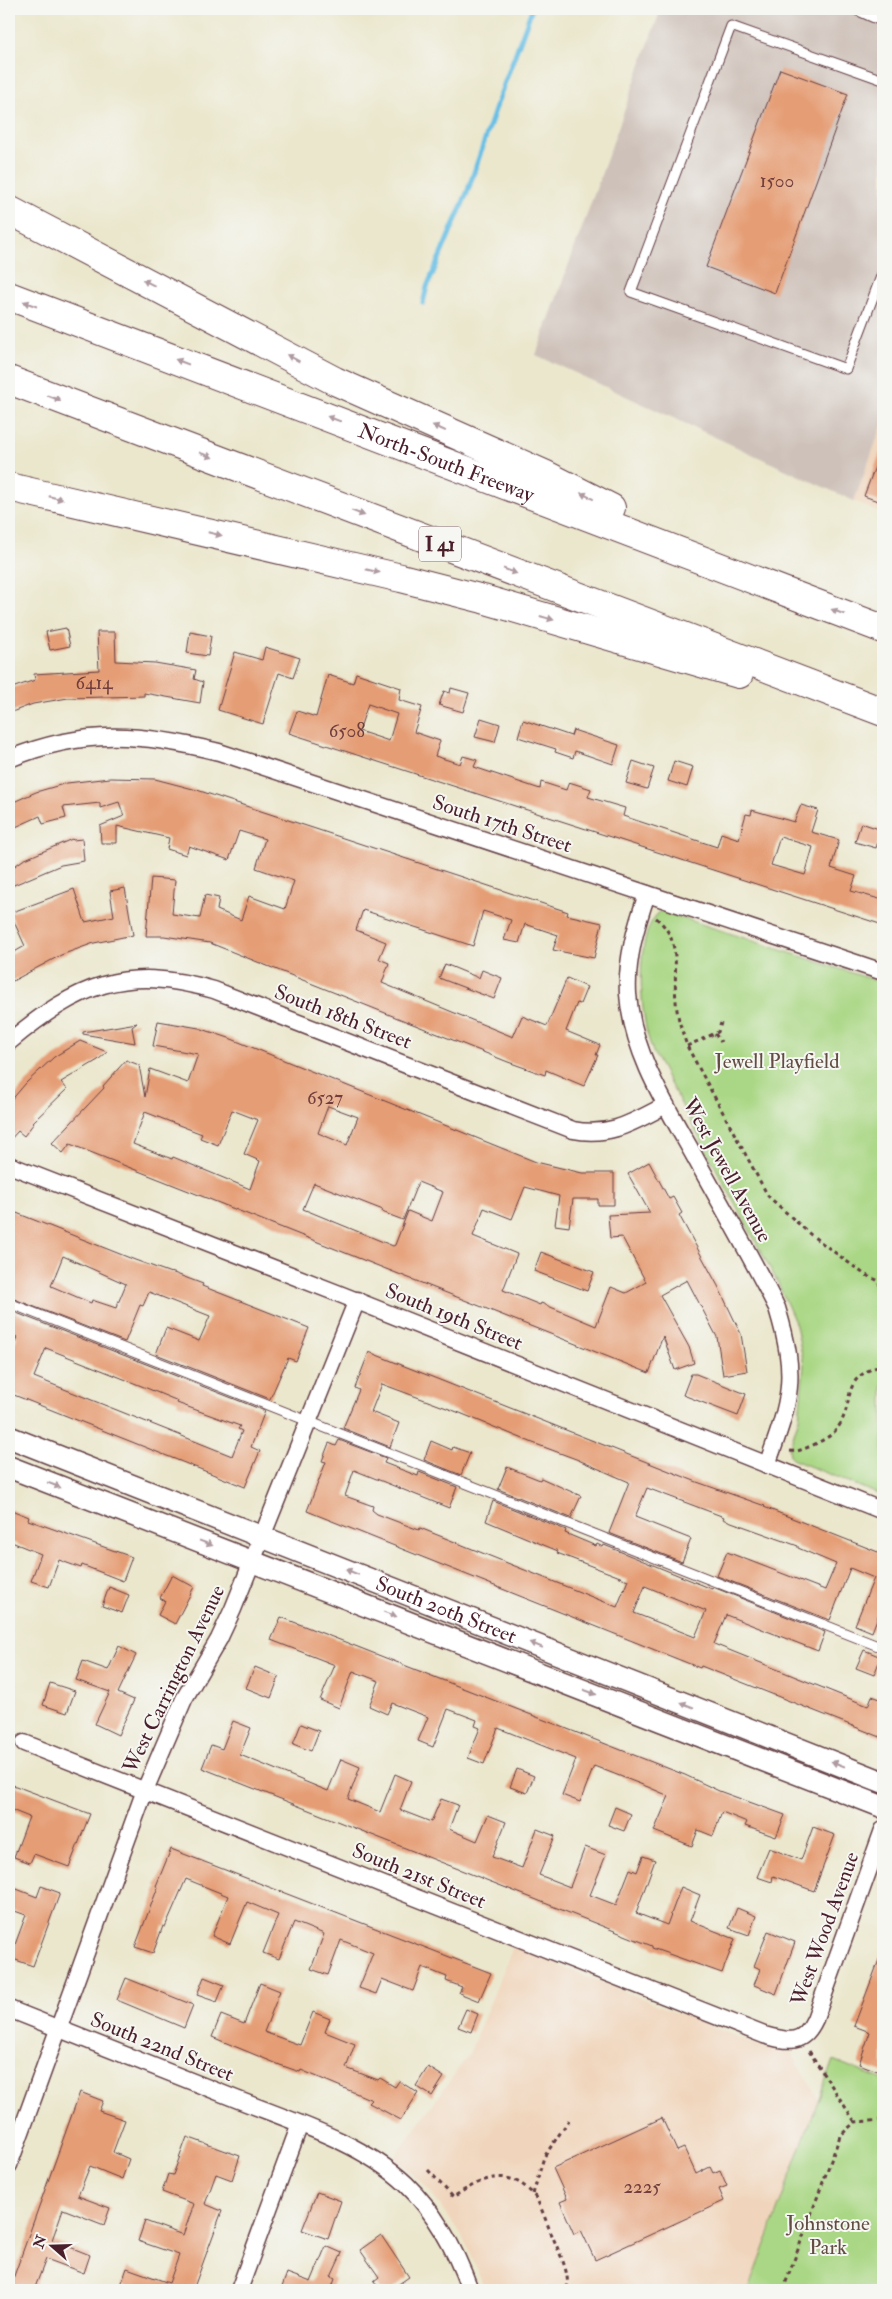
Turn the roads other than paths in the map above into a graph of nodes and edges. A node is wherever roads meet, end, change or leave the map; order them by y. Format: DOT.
graph roads {
  1 [pos="856,10"];
  2 [pos="883,22"];
  3 [pos="883,80"];
  4 [pos="9,210"];
  5 [pos="883,270"];
  6 [pos="9,296"];
  7 [pos="9,380"];
  8 [pos="9,487"];
  9 [pos="756,579"];
  10 [pos="883,629"];
  11 [pos="877,710"];
  12 [pos="9,759"];
  13 [pos="647,894"];
  14 [pos="883,972"];
  15 [pos="9,1042"];
  16 [pos="666,1106"];
  17 [pos="9,1165"];
  18 [pos="356,1300"];
  19 [pos="9,1302"];
  20 [pos="309,1420"];
  21 [pos="9,1437"];
  22 [pos="767,1465"];
  23 [pos="9,1467"];
  24 [pos="883,1511"];
  25 [pos="262,1536"];
  26 [pos="252,1560"];
  27 [pos="883,1648"];
  28 [pos="24,1743"];
  29 [pos="883,1782"];
  30 [pos="145,1790"];
  31 [pos="883,1807"];
  32 [pos="883,1830"];
  33 [pos="9,2009"];
  34 [pos="59,2029"];
  35 [pos="801,2039"];
  36 [pos="300,2124"];
  37 [pos="9,2165"];
  38 [pos="239,2290"];
  39 [pos="470,2290"];
  1 -- 2 [label="lane"];
  3 -- 5 [label="lane"];
  9 -- 4 [label="highway, one-way"];
  9 -- 6 [label="highway, North-South Freeway, one-way"];
  7 -- 11 [label="highway, I 41, one-way"];
  8 -- 11 [label="highway, one-way"];
  10 -- 9 [label="highway, North-South Freeway, one-way"];
  12 -- 13 [label="street, South 17th Street"];
  13 -- 14 [label="street, South 17th Street"];
  13 -- 16 [label="street, West Jewell Avenue"];
  15 -- 16 [label="street, South 18th Street"];
  16 -- 22 [label="street, West Jewell Avenue"];
  17 -- 18 [label="street, South 19th Street"];
  18 -- 20 [label="street, West Carrington Avenue"];
  18 -- 22 [label="street, South 19th Street"];
  19 -- 20 [label="lane"];
  20 -- 25 [label="street, West Carrington Avenue"];
  20 -- 27 [label="lane"];
  21 -- 25 [label="street, South 20th Street"];
  22 -- 24 [label="street, South 19th Street"];
  23 -- 26 [label="street, South 20th Street, one-way"];
  25 -- 26 [label="street, West Carrington Avenue"];
  29 -- 25 [label="street, South 20th Street, one-way"];
  26 -- 30 [label="street, West Carrington Avenue"];
  26 -- 31 [label="street, South 20th Street, one-way"];
  28 -- 30 [label="street, South 21st Street"];
  30 -- 34 [label="street, West Carrington Avenue"];
  30 -- 35 [label="street, South 21st Street"];
  32 -- 35 [label="street, West Wood Avenue"];
  33 -- 34 [label="street, South 22nd Street"];
  34 -- 36 [label="street, South 22nd Street"];
  34 -- 37 [label="street, West Carrington Avenue"];
  36 -- 38 [label="street"];
  36 -- 39 [label="street, South 22nd Street"];
}
